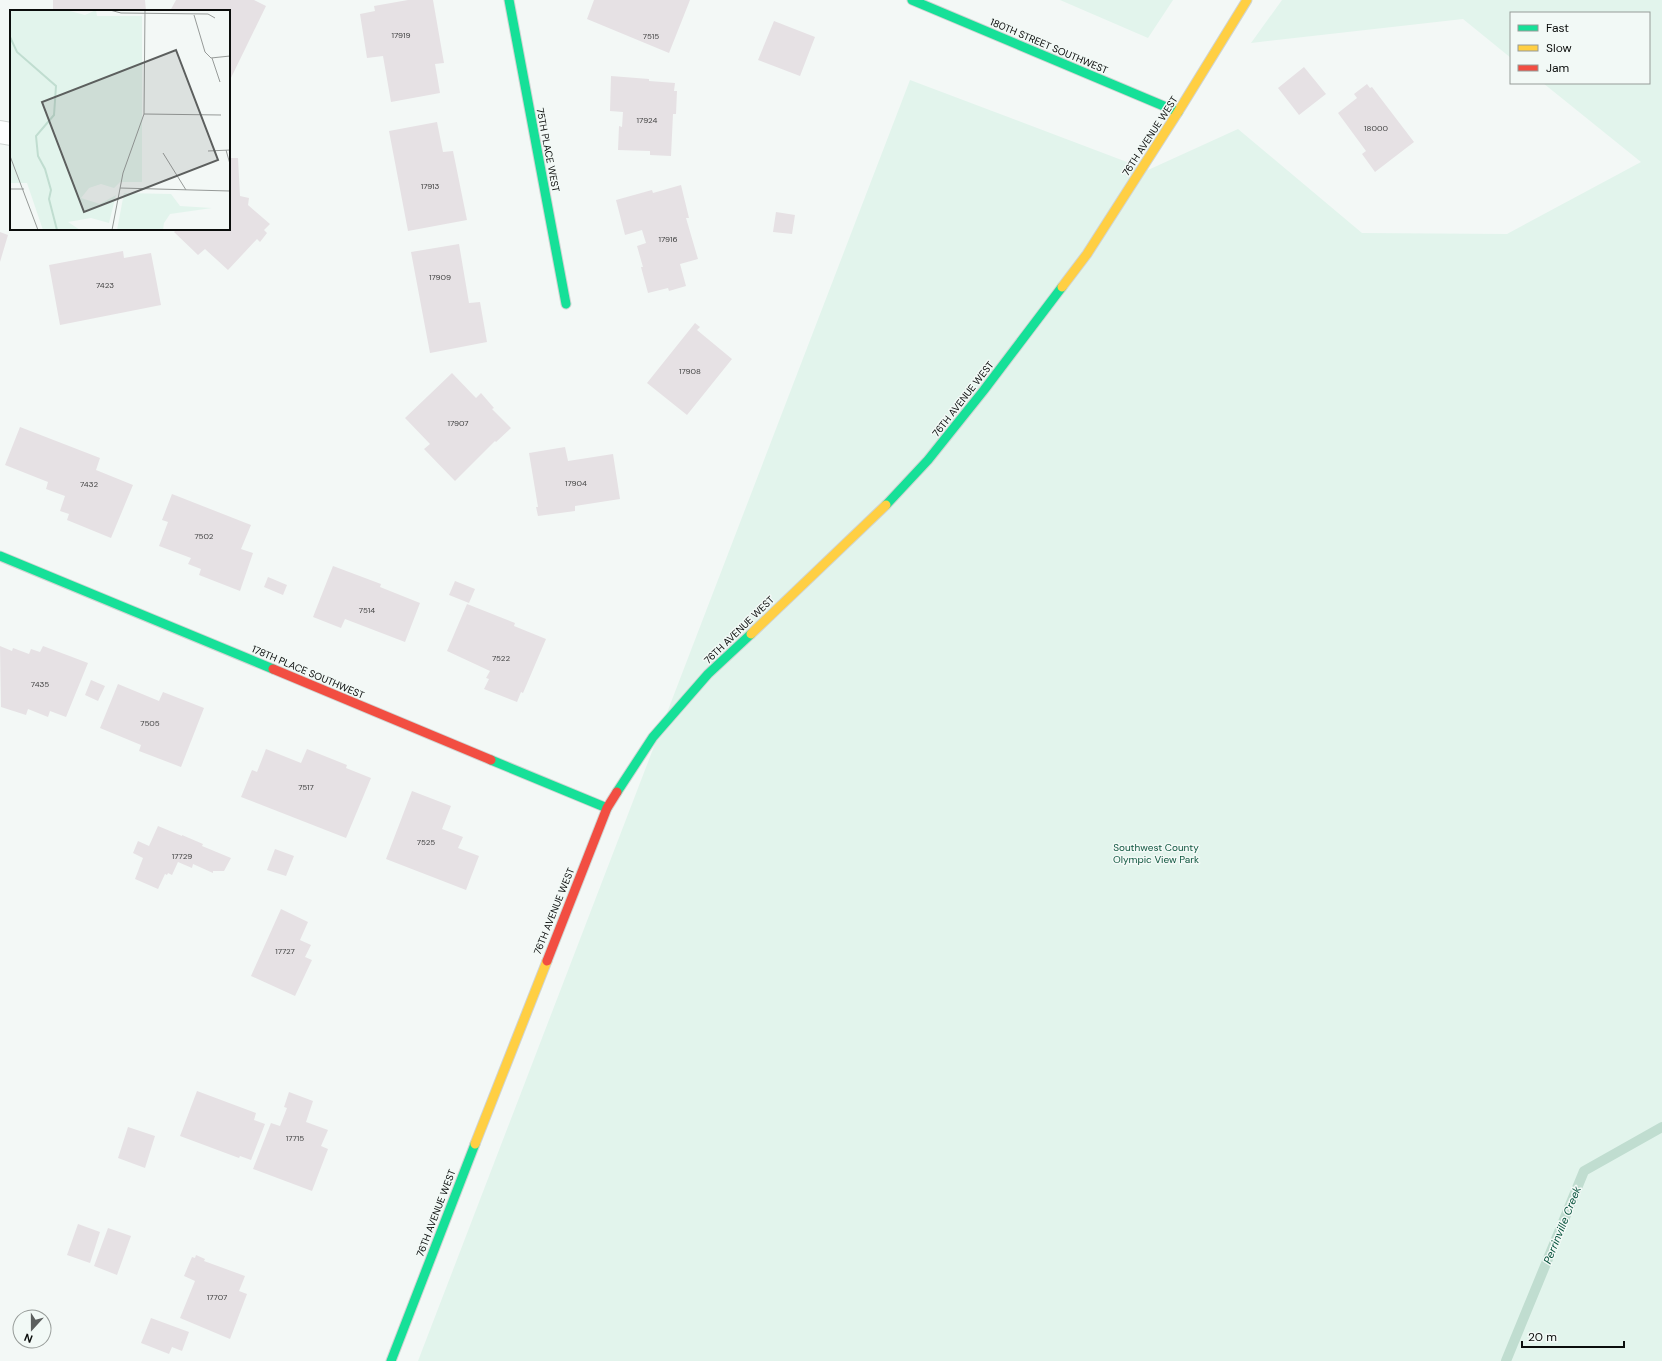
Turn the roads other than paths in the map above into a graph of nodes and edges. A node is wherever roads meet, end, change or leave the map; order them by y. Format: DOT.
graph roads {
  1 [pos="509,0"];
  2 [pos="912,0"];
  3 [pos="1247,0"];
  4 [pos="1178,112"];
  5 [pos="0,132"];
  6 [pos="10,134"];
  7 [pos="566,304"];
  8 [pos="0,556"];
  9 [pos="607,808"];
  10 [pos="391,1361"];
  1 -- 7 [label="street, 75TH PLACE WEST"];
  2 -- 4 [label="street, 180TH STREET SOUTHWEST"];
  3 -- 4 [label="street, 76TH AVENUE WEST"];
  4 -- 9 [label="street, 76TH AVENUE WEST"];
  5 -- 6 [label="street"];
  8 -- 9 [label="street, 178TH PLACE SOUTHWEST"];
  9 -- 10 [label="street, 76TH AVENUE WEST"];
}
